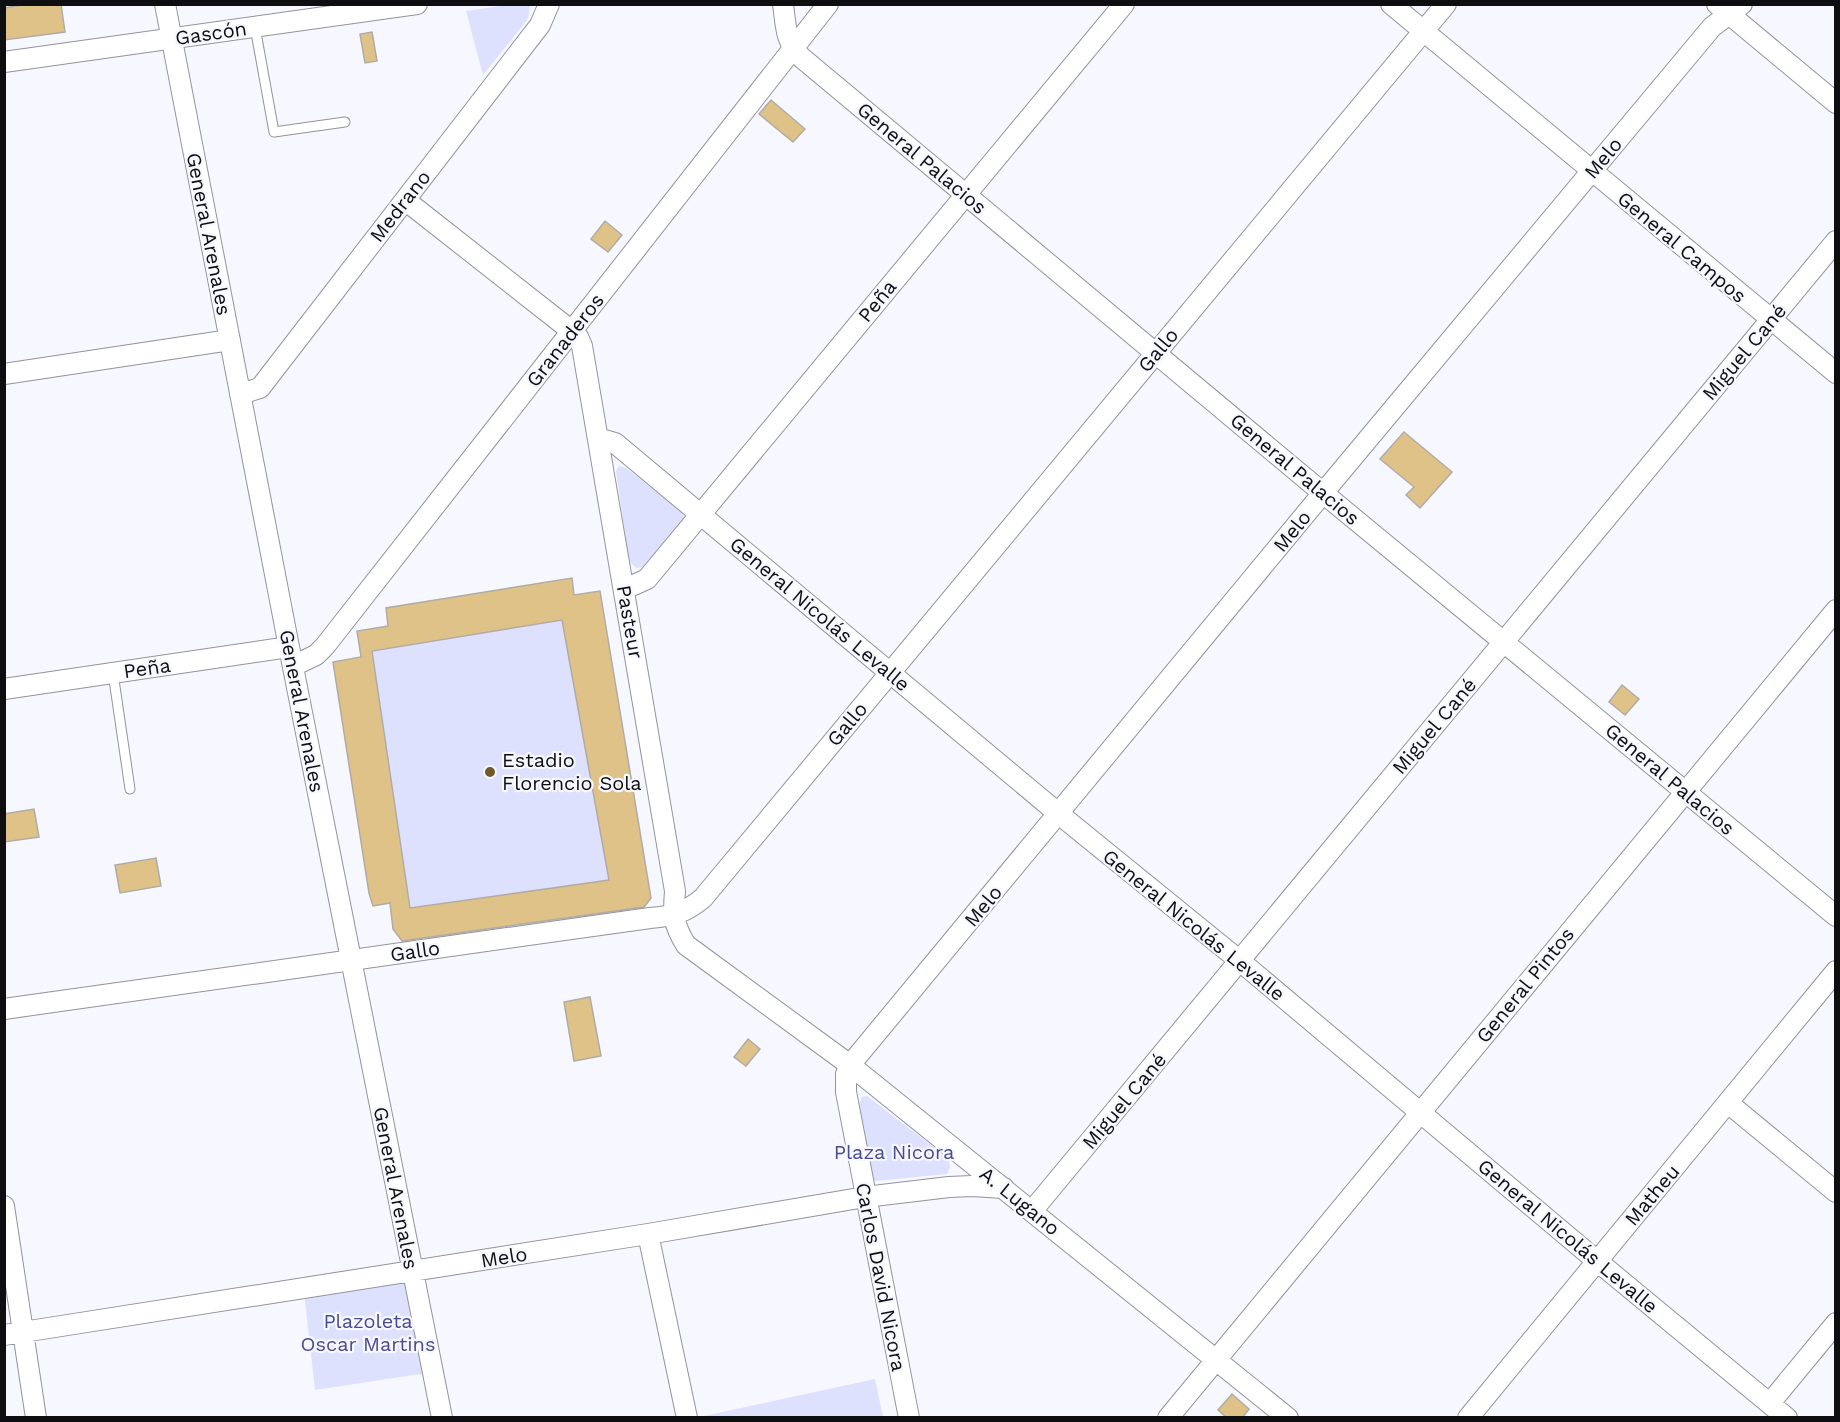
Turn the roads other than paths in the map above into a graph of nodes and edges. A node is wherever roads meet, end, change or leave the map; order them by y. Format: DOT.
graph roads {
  1 [pos="165,4"];
  2 [pos="417,4"];
  3 [pos="549,4"];
  4 [pos="783,4"];
  5 [pos="828,4"];
  6 [pos="1124,4"];
  7 [pos="1391,4"];
  8 [pos="1446,4"];
  9 [pos="1730,8"];
  10 [pos="255,27"];
  11 [pos="1424,32"];
  12 [pos="171,38"];
  13 [pos="792,49"];
  14 [pos="4,62"];
  15 [pos="1836,103"];
  16 [pos="345,122"];
  17 [pos="1592,171"];
  18 [pos="966,194"];
  19 [pos="405,200"];
  20 [pos="1836,241"];
  21 [pos="1770,321"];
  22 [pos="573,332"];
  23 [pos="230,340"];
  24 [pos="1156,353"];
  25 [pos="1836,373"];
  26 [pos="4,374"];
  27 [pos="240,394"];
  28 [pos="598,438"];
  29 [pos="1323,493"];
  30 [pos="702,515"];
  31 [pos="625,589"];
  32 [pos="1836,610"];
  33 [pos="1504,641"];
  34 [pos="291,656"];
  35 [pos="113,673"];
  36 [pos="890,673"];
  37 [pos="4,689"];
  38 [pos="130,789"];
  39 [pos="1685,791"];
  40 [pos="1059,814"];
  41 [pos="673,916"];
  42 [pos="1836,916"];
  43 [pos="351,959"];
  44 [pos="1240,962"];
  45 [pos="1836,971"];
  46 [pos="4,1009"];
  47 [pos="850,1065"];
  48 [pos="1728,1103"];
  49 [pos="1420,1112"];
  50 [pos="1004,1188"];
  51 [pos="1836,1192"];
  52 [pos="865,1197"];
  53 [pos="4,1206"];
  54 [pos="1032,1211"];
  55 [pos="648,1234"];
  56 [pos="1597,1262"];
  57 [pos="413,1272"];
  58 [pos="1836,1323"];
  59 [pos="24,1332"];
  60 [pos="4,1335"];
  61 [pos="1216,1360"];
  62 [pos="1770,1403"];
  63 [pos="36,1418"];
  64 [pos="442,1418"];
  65 [pos="687,1418"];
  66 [pos="909,1418"];
  67 [pos="1168,1418"];
  68 [pos="1288,1418"];
  69 [pos="1468,1418"];
  70 [pos="1787,1418"];
  1 -- 12 [label="street, General Arenales"];
  2 -- 10 [label="street, Gascón"];
  3 -- 19 [label="street, Medrano"];
  4 -- 13 [label="street"];
  5 -- 13 [label="street, Granaderos"];
  6 -- 18 [label="street, Peña"];
  7 -- 11 [label="street, General Campos"];
  8 -- 11 [label="street, Gallo"];
  9 -- 15 [label="street"];
  9 -- 17 [label="street, Melo"];
  10 -- 12 [label="street, Gascón"];
  10 -- 16 [label="lane"];
  11 -- 17 [label="street, General Campos"];
  11 -- 24 [label="street, Gallo"];
  12 -- 14 [label="street, Gascón"];
  12 -- 23 [label="street, General Arenales"];
  13 -- 18 [label="street, General Palacios"];
  13 -- 22 [label="street, Granaderos"];
  17 -- 21 [label="street, General Campos"];
  17 -- 29 [label="street, Melo"];
  18 -- 24 [label="street, General Palacios"];
  18 -- 30 [label="street, Peña"];
  19 -- 22 [label="street"];
  19 -- 27 [label="street, Medrano"];
  20 -- 21 [label="street, Miguel Cané"];
  21 -- 25 [label="street, General Campos"];
  21 -- 33 [label="street, Miguel Cané"];
  22 -- 28 [label="street, Pasteur"];
  22 -- 34 [label="street, Granaderos"];
  23 -- 26 [label="street"];
  23 -- 27 [label="street, General Arenales"];
  24 -- 29 [label="street, General Palacios"];
  24 -- 36 [label="street, Gallo"];
  27 -- 34 [label="street, General Arenales"];
  28 -- 30 [label="street, General Nicolás Levalle"];
  28 -- 31 [label="street, Pasteur"];
  29 -- 33 [label="street, General Palacios"];
  29 -- 40 [label="street, Melo"];
  30 -- 31 [label="street, Peña"];
  30 -- 36 [label="street, General Nicolás Levalle"];
  31 -- 41 [label="street, Pasteur"];
  32 -- 39 [label="street, General Pintos"];
  33 -- 39 [label="street, General Palacios"];
  33 -- 44 [label="street, Miguel Cané"];
  34 -- 35 [label="street, Peña"];
  34 -- 43 [label="street, General Arenales"];
  35 -- 37 [label="street, Peña"];
  35 -- 38 [label="lane"];
  36 -- 40 [label="street, General Nicolás Levalle"];
  36 -- 41 [label="street, Gallo"];
  39 -- 42 [label="street, General Palacios"];
  39 -- 49 [label="street, General Pintos"];
  40 -- 44 [label="street, General Nicolás Levalle"];
  40 -- 47 [label="street, Melo"];
  41 -- 43 [label="street, Gallo"];
  41 -- 47 [label="street, A. Lugano"];
  43 -- 46 [label="street, Gallo"];
  43 -- 57 [label="street, General Arenales"];
  44 -- 49 [label="street, General Nicolás Levalle"];
  44 -- 54 [label="street, Miguel Cané"];
  45 -- 48 [label="street, Matheu"];
  47 -- 50 [label="street, A. Lugano"];
  47 -- 52 [label="street, Carlos David Nicora"];
  48 -- 51 [label="street"];
  48 -- 56 [label="street, Matheu"];
  49 -- 56 [label="street, General Nicolás Levalle"];
  49 -- 61 [label="street, General Pintos"];
  50 -- 52 [label="street, Melo"];
  50 -- 54 [label="street, A. Lugano"];
  52 -- 55 [label="street, Melo"];
  52 -- 66 [label="street, Carlos David Nicora"];
  53 -- 59 [label="street"];
  54 -- 61 [label="street, A. Lugano"];
  55 -- 57 [label="street, Melo"];
  55 -- 65 [label="street"];
  56 -- 62 [label="street, General Nicolás Levalle"];
  56 -- 69 [label="street, Matheu"];
  57 -- 59 [label="street, Melo"];
  57 -- 64 [label="street, General Arenales"];
  58 -- 62 [label="street"];
  59 -- 60 [label="street, Melo"];
  59 -- 63 [label="street"];
  61 -- 67 [label="street, General Pintos"];
  61 -- 68 [label="street, A. Lugano"];
  62 -- 70 [label="street, General Nicolás Levalle"];
}
